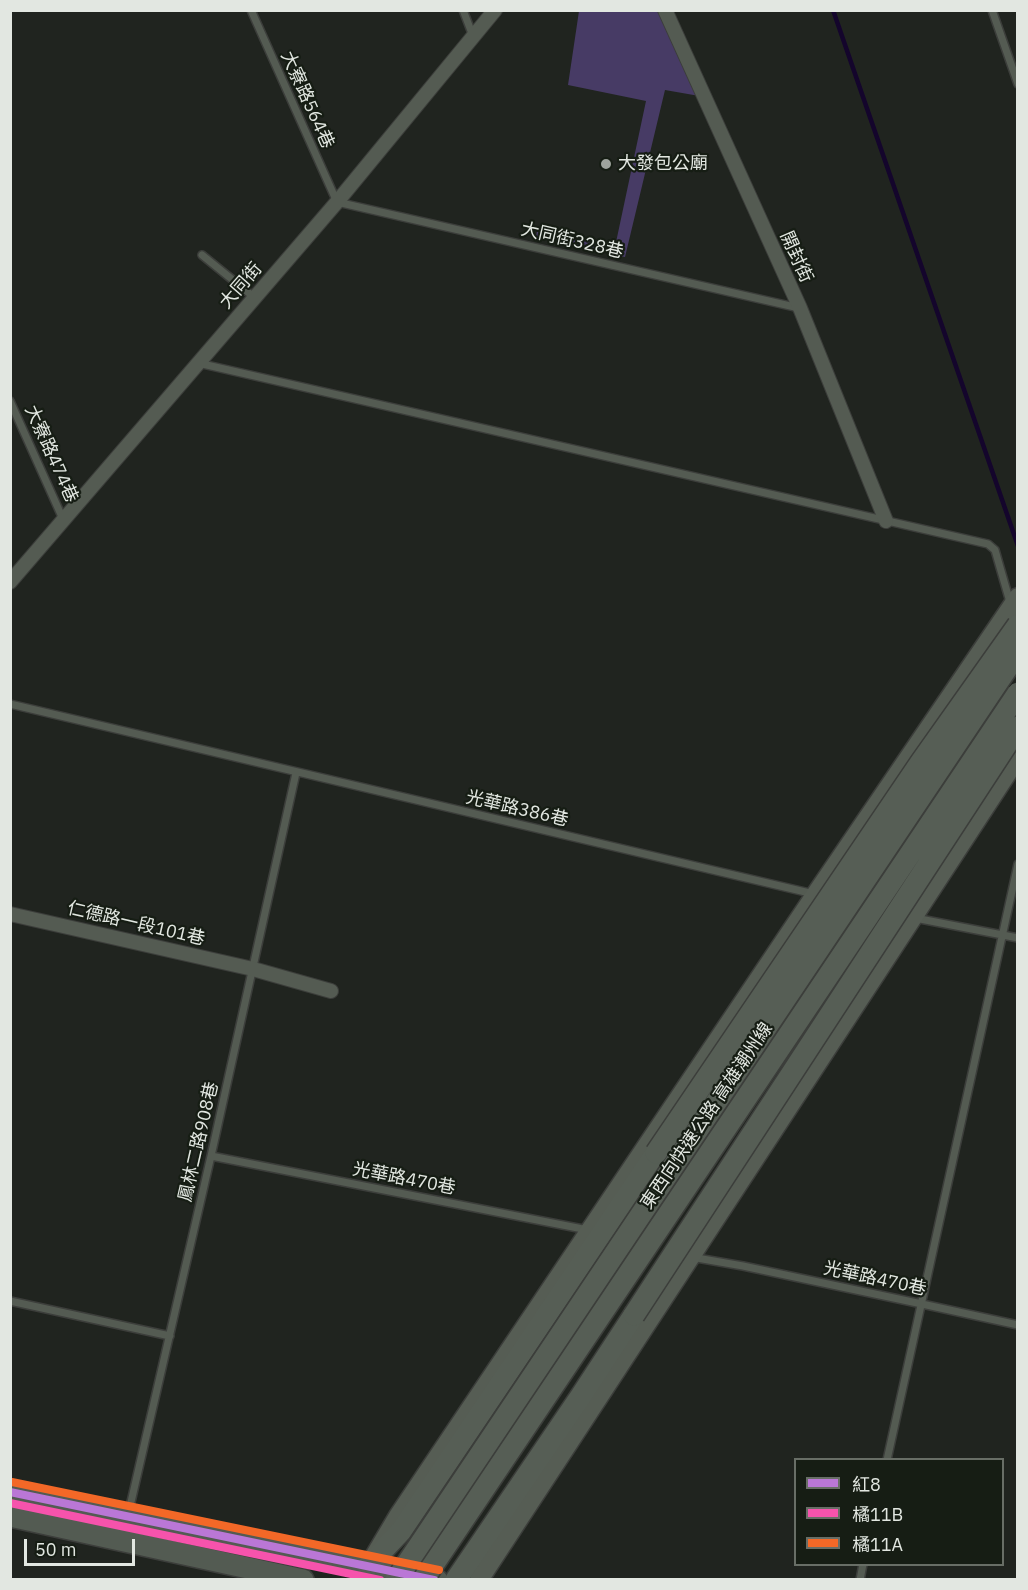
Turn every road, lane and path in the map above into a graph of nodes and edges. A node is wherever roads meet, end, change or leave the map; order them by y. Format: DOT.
graph roads {
  1 [pos="250,10"];
  2 [pos="463,10"];
  3 [pos="495,10"];
  4 [pos="665,10"];
  5 [pos="992,10"];
  6 [pos="473,37"];
  7 [pos="1017,84"];
  8 [pos="337,202"];
  9 [pos="202,255"];
  10 [pos="255,298"];
  11 [pos="800,308"];
  12 [pos="198,363"];
  13 [pos="10,401"];
  14 [pos="64,520"];
  15 [pos="886,521"];
  16 [pos="10,582"];
  17 [pos="1016,613"];
  18 [pos="1017,652"];
  19 [pos="1017,693"];
  20 [pos="10,705"];
  21 [pos="1017,727"];
  22 [pos="1017,757"];
  23 [pos="296,773"];
  24 [pos="1017,864"];
  25 [pos="815,895"];
  26 [pos="858,905"];
  27 [pos="869,908"];
  28 [pos="880,910"];
  29 [pos="891,913"];
  30 [pos="10,914"];
  31 [pos="912,918"];
  32 [pos="1001,934"];
  33 [pos="1017,938"];
  34 [pos="253,969"];
  35 [pos="331,991"];
  36 [pos="211,1156"];
  37 [pos="591,1231"];
  38 [pos="690,1257"];
  39 [pos="10,1301"];
  40 [pos="922,1304"];
  41 [pos="1017,1325"];
  42 [pos="170,1336"];
  43 [pos="887,1458"];
  44 [pos="10,1492"];
  45 [pos="10,1516"];
  46 [pos="128,1518"];
  47 [pos="364,1573"];
  48 [pos="303,1580"];
  49 [pos="396,1580"];
  50 [pos="423,1580"];
  51 [pos="437,1580"];
  52 [pos="456,1580"];
  53 [pos="478,1580"];
  1 -- 8 [label="lane, 大寮路564巷"];
  2 -- 6 [label="lane"];
  3 -- 6 [label="street, 大同街"];
  4 -- 11 [label="street, 開封街"];
  5 -- 7 [label="lane"];
  6 -- 8 [label="street, 大同街"];
  8 -- 10 [label="street, 大同街"];
  8 -- 11 [label="lane, 大同街328巷"];
  9 -- 10 [label="lane"];
  10 -- 12 [label="street, 大同街"];
  11 -- 15 [label="street, 開封街"];
  12 -- 14 [label="street, 大同街"];
  12 -- 15 [label="lane"];
  13 -- 14 [label="lane, 大寮路474巷"];
  14 -- 16 [label="street, 大同街"];
  15 -- 17 [label="lane"];
  17 -- 25 [label="main road"];
  17 -- 47 [label="highway, bridge"];
  18 -- 49 [label="highway, 東西向快速公路 高雄潮州線, bridge"];
  19 -- 50 [label="highway, 東西向快速公路 高雄潮州線, bridge"];
  20 -- 23 [label="lane, 光華路386巷"];
  21 -- 52 [label="highway, bridge"];
  22 -- 31 [label="main road"];
  23 -- 25 [label="lane, 光華路386巷"];
  23 -- 34 [label="lane, 鳳林二路908巷"];
  24 -- 32 [label="lane"];
  25 -- 26 [label="lane, 光華路386巷"];
  25 -- 37 [label="main road"];
  27 -- 28 [label="lane"];
  29 -- 31 [label="lane"];
  30 -- 34 [label="street, 仁德路一段101巷"];
  31 -- 32 [label="lane"];
  31 -- 38 [label="main road"];
  32 -- 33 [label="lane"];
  32 -- 40 [label="lane"];
  34 -- 35 [label="street, 仁德路一段101巷"];
  34 -- 36 [label="lane, 鳳林二路908巷"];
  36 -- 37 [label="lane, 光華路470巷"];
  36 -- 42 [label="lane, 鳳林二路908巷"];
  37 -- 47 [label="main road"];
  38 -- 40 [label="lane, 光華路470巷"];
  38 -- 53 [label="main road"];
  39 -- 42 [label="lane"];
  40 -- 41 [label="lane, 光華路470巷"];
  40 -- 43 [label="lane"];
  42 -- 46 [label="lane, 鳳林二路908巷"];
  44 -- 46 [label="main road"];
  45 -- 48 [label="main road"];
  46 -- 47 [label="main road"];
  47 -- 51 [label="main road"];
}
